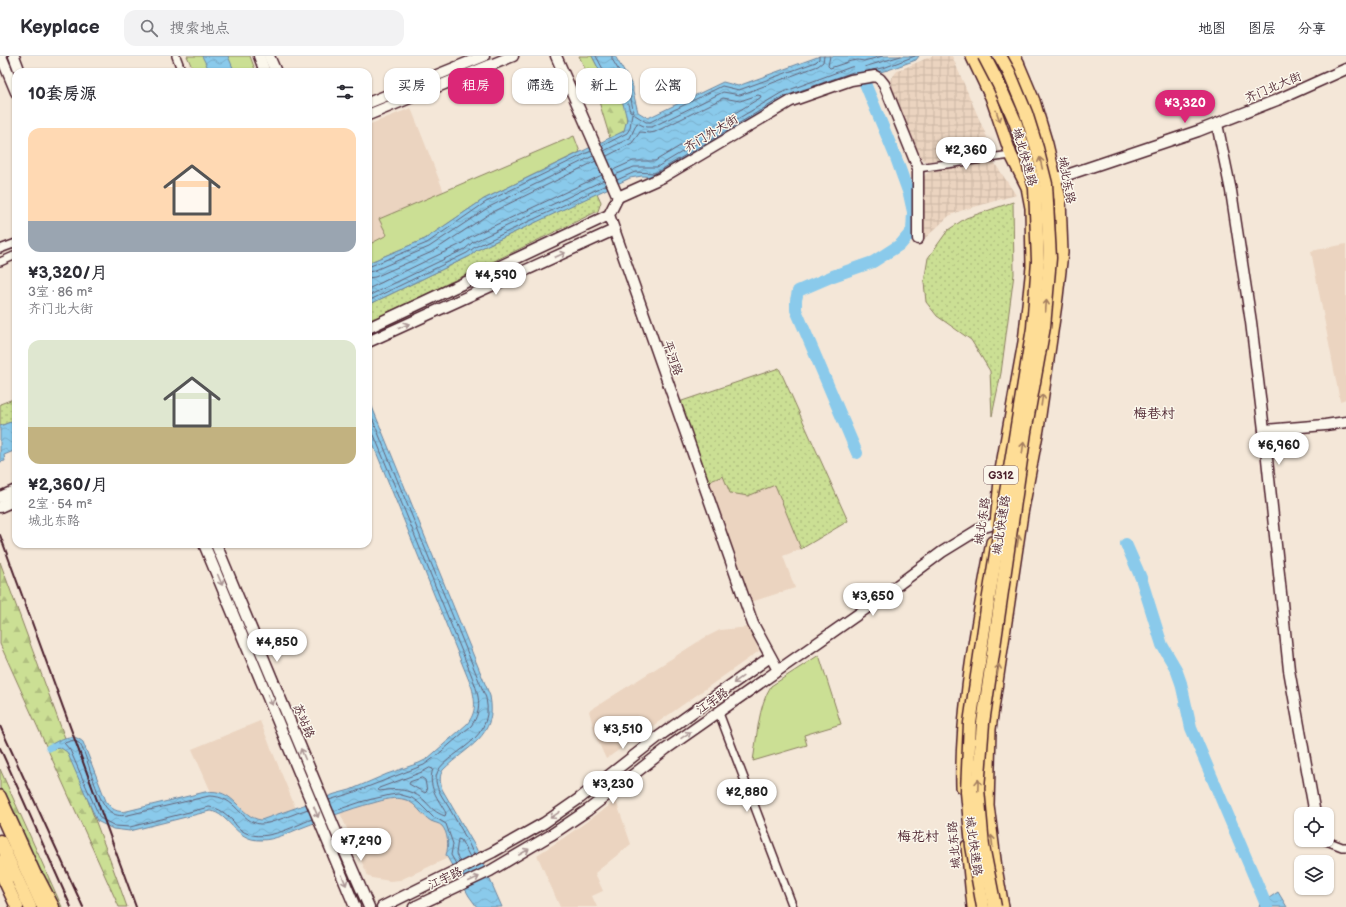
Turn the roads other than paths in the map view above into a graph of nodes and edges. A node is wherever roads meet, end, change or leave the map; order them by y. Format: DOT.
graph roads {
  1 [pos="1,56"];
  2 [pos="14,56"];
  3 [pos="176,56"];
  4 [pos="259,56"];
  5 [pos="269,56"];
  6 [pos="484,56"];
  7 [pos="513,56"];
  8 [pos="556,56"];
  9 [pos="969,56"];
  10 [pos="972,56"];
  11 [pos="984,56"];
  12 [pos="1000,56"];
  13 [pos="1016,58"];
  14 [pos="18,68"];
  15 [pos="180,68"];
  16 [pos="264,68"];
  17 [pos="274,68"];
  18 [pos="1346,69"];
  19 [pos="12,82"];
  20 [pos="990,94"];
  21 [pos="372,101"];
  22 [pos="372,113"];
  23 [pos="1217,124"];
  24 [pos="1011,155"];
  25 [pos="918,168"];
  26 [pos="1055,180"];
  27 [pos="1028,187"];
  28 [pos="615,193"];
  29 [pos="609,215"];
  30 [pos="614,230"];
  31 [pos="918,239"];
  32 [pos="12,244"];
  33 [pos="0,249"];
  34 [pos="12,257"];
  35 [pos="0,262"];
  36 [pos="372,326"];
  37 [pos="372,340"];
  38 [pos="1346,422"];
  39 [pos="1264,430"];
  40 [pos="12,493"];
  41 [pos="12,501"];
  42 [pos="2,502"];
  43 [pos="1022,514"];
  44 [pos="995,525"];
  45 [pos="206,548"];
  46 [pos="218,548"];
  47 [pos="770,657"];
  48 [pos="778,670"];
  49 [pos="719,713"];
  50 [pos="0,796"];
  51 [pos="1314,807"];
  52 [pos="0,812"];
  53 [pos="0,842"];
  54 [pos="1334,844"];
  55 [pos="978,846"];
  56 [pos="1346,847"];
  57 [pos="27,856"];
  58 [pos="0,861"];
  59 [pos="0,871"];
  60 [pos="17,907"];
  61 [pos="21,907"];
  62 [pos="30,907"];
  63 [pos="50,907"];
  64 [pos="356,907"];
  65 [pos="369,907"];
  66 [pos="382,907"];
  67 [pos="414,907"];
  68 [pos="793,907"];
  69 [pos="973,907"];
  70 [pos="978,907"];
  71 [pos="983,907"];
  72 [pos="995,907"];
  73 [pos="1000,907"];
  74 [pos="1004,907"];
  1 -- 19 [label="main road"];
  2 -- 14 [label="main road"];
  3 -- 15 [label="street"];
  4 -- 16 [label="main road"];
  5 -- 17 [label="main road"];
  6 -- 21 [label="main road"];
  7 -- 22 [label="main road"];
  8 -- 28 [label="main road"];
  9 -- 20 [label="main road, 城北东路 / G312"];
  10 -- 20 [label="highway"];
  11 -- 55 [label="highway, 城北快速路, bridge"];
  55 -- 12 [label="highway, 城北快速路, one-way, bridge"];
  13 -- 26 [label="main road, 城北东路 / G312"];
  18 -- 23 [label="main road, 齐门北大街"];
  20 -- 24 [label="main road, 城北东路 / G312, one-way"];
  23 -- 26 [label="main road, 齐门北大街"];
  23 -- 39 [label="main road"];
  24 -- 25 [label="street"];
  24 -- 27 [label="main road, 城北东路 / G312"];
  25 -- 28 [label="main road, 齐门外大街"];
  25 -- 31 [label="main road"];
  26 -- 27 [label="main road, 齐门北大街"];
  43 -- 26 [label="main road, 城北东路 / G312, one-way"];
  27 -- 44 [label="main road, 城北东路 / G312"];
  28 -- 29 [label="main road"];
  29 -- 30 [label="main road, 平河路"];
  29 -- 36 [label="main road"];
  37 -- 30 [label="main road, one-way"];
  30 -- 47 [label="main road, 平河路"];
  32 -- 33 [label="street"];
  34 -- 35 [label="street"];
  38 -- 39 [label="main road"];
  39 -- 51 [label="main road"];
  40 -- 42 [label="main road"];
  41 -- 42 [label="main road"];
  43 -- 44 [label="main road, 江宇路"];
  74 -- 43 [label="main road, 城北东路 / G312, one-way"];
  44 -- 48 [label="main road, 江宇路"];
  44 -- 69 [label="main road, 城北东路 / G312"];
  45 -- 64 [label="main road, 苏站路, one-way"];
  65 -- 46 [label="main road, 苏站路, one-way"];
  47 -- 48 [label="main road, 平河路"];
  47 -- 66 [label="main road, 江宇路, one-way"];
  48 -- 49 [label="main road, 江宇路"];
  67 -- 49 [label="main road, 江宇路, one-way"];
  49 -- 68 [label="street"];
  50 -- 57 [label="main road"];
  52 -- 63 [label="highway"];
  53 -- 62 [label="highway"];
  54 -- 56 [label="street"];
  55 -- 70 [label="highway, bridge"];
  55 -- 71 [label="highway, 城北快速路, bridge"];
  55 -- 72 [label="highway, 城北快速路, bridge"];
  55 -- 73 [label="highway, bridge"];
  57 -- 63 [label="highway"];
  58 -- 61 [label="main road"];
  59 -- 60 [label="highway"];
}
